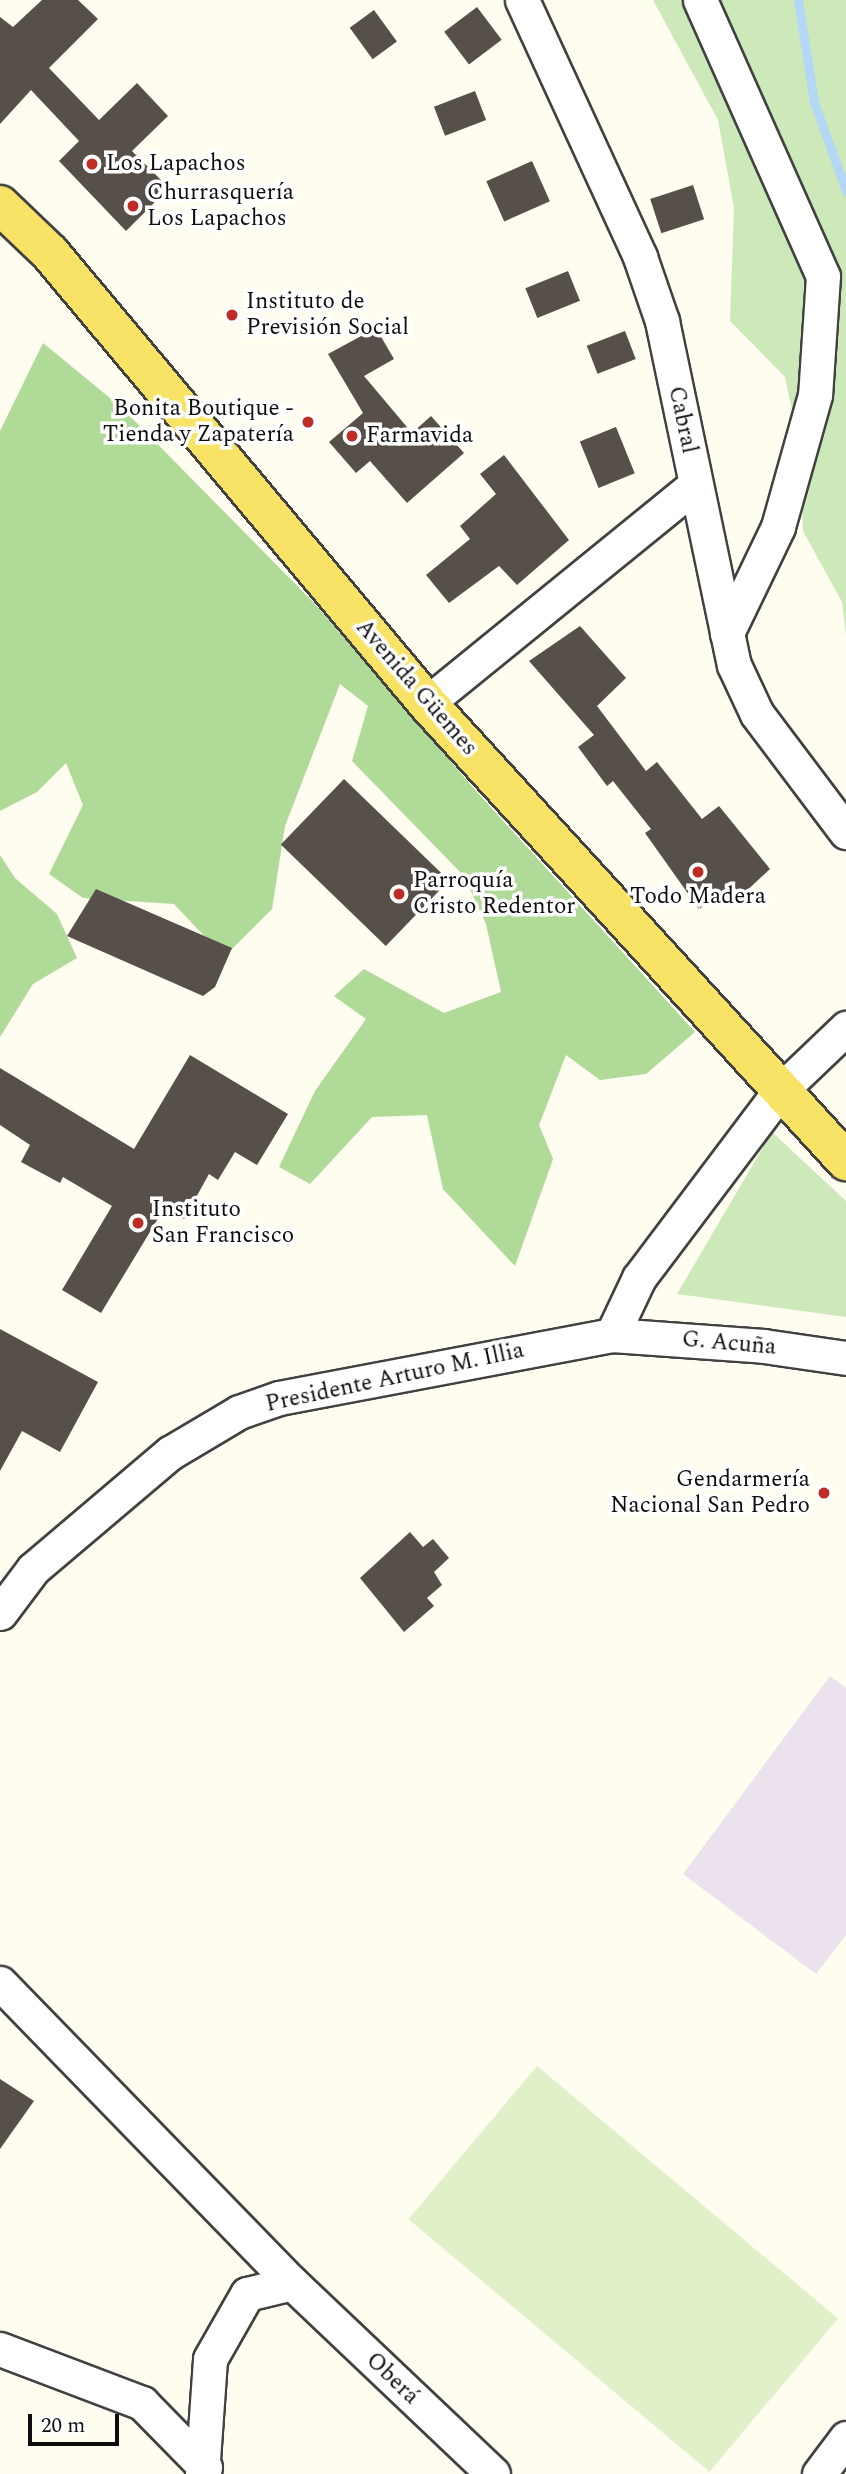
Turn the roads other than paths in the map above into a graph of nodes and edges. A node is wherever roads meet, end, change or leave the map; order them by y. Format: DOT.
graph roads {
  1 [pos="522,0"];
  2 [pos="700,0"];
  3 [pos="0,205"];
  4 [pos="695,485"];
  5 [pos="727,633"];
  6 [pos="427,703"];
  7 [pos="846,832"];
  8 [pos="846,1028"];
  9 [pos="779,1092"];
  10 [pos="846,1161"];
  11 [pos="612,1335"];
  12 [pos="846,1358"];
  13 [pos="0,1613"];
  14 [pos="0,1983"];
  15 [pos="292,2283"];
  16 [pos="0,2349"];
  17 [pos="846,2438"];
  18 [pos="204,2470"];
  19 [pos="490,2473"];
  20 [pos="819,2474"];
  1 -- 4 [label="street, Cabral"];
  2 -- 5 [label="street"];
  3 -- 6 [label="main road, Avenida Güemes"];
  4 -- 5 [label="street, Cabral"];
  4 -- 6 [label="street"];
  5 -- 7 [label="street, Cabral"];
  6 -- 9 [label="main road, Avenida Güemes"];
  8 -- 9 [label="street"];
  9 -- 10 [label="main road, Avenida Güemes"];
  9 -- 11 [label="street"];
  11 -- 12 [label="street, G. Acuña"];
  11 -- 13 [label="street, Presidente Arturo M. Illia"];
  14 -- 15 [label="street, Oberá"];
  15 -- 18 [label="street"];
  15 -- 19 [label="street, Oberá"];
  16 -- 18 [label="street"];
  17 -- 20 [label="street"];
}
